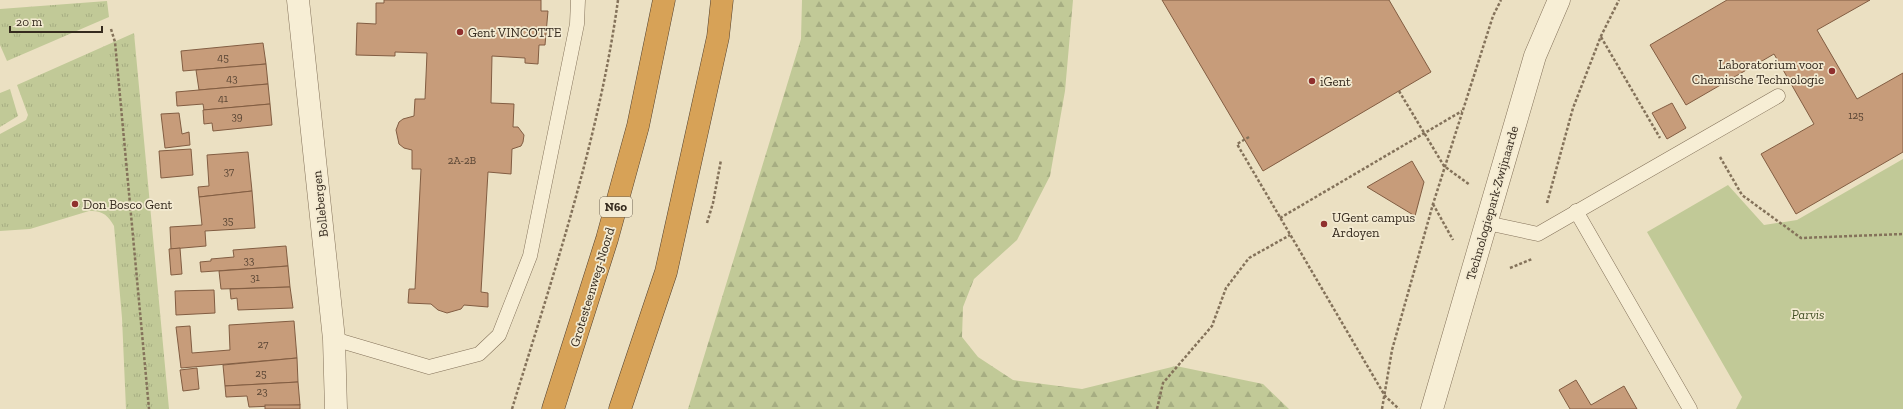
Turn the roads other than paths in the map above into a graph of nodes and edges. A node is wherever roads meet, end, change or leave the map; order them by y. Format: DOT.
graph roads {
  1 [pos="298,0"];
  2 [pos="578,0"];
  3 [pos="664,0"];
  4 [pos="722,0"];
  5 [pos="1559,0"];
  6 [pos="1778,96"];
  7 [pos="1576,212"];
  8 [pos="1487,223"];
  9 [pos="334,338"];
  10 [pos="336,409"];
  11 [pos="553,409"];
  12 [pos="620,409"];
  13 [pos="1432,409"];
  14 [pos="1690,409"];
  1 -- 9 [label="street, Bollebergen"];
  2 -- 9 [label="lane"];
  3 -- 11 [label="highway, Grotesteenweg-Noord / N60"];
  4 -- 12 [label="highway"];
  5 -- 8 [label="street, Technologiepark-Zwijnaarde"];
  6 -- 7 [label="lane"];
  7 -- 8 [label="lane"];
  7 -- 14 [label="lane"];
  8 -- 13 [label="street, Technologiepark-Zwijnaarde"];
  9 -- 10 [label="street, Bollebergen"];
}
